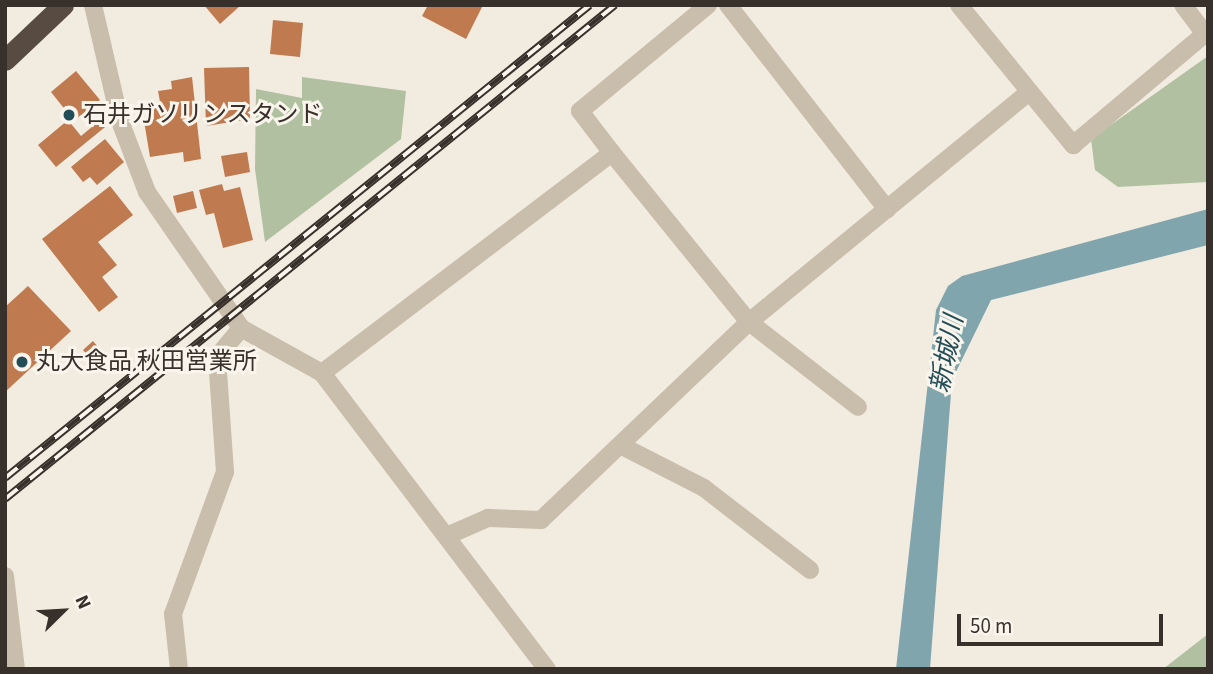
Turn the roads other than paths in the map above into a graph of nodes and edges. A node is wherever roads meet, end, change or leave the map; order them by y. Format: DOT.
graph roads {
  1 [pos="63,5"];
  2 [pos="93,5"];
  3 [pos="708,5"];
  4 [pos="728,5"];
  5 [pos="959,5"];
  6 [pos="1183,5"];
  7 [pos="5,60"];
  8 [pos="1027,94"];
  9 [pos="612,153"];
  10 [pos="887,209"];
  11 [pos="748,322"];
  12 [pos="242,328"];
  13 [pos="321,373"];
  14 [pos="858,407"];
  15 [pos="620,444"];
  16 [pos="449,535"];
  17 [pos="810,570"];
  18 [pos="5,576"];
  19 [pos="16,669"];
  20 [pos="179,669"];
  21 [pos="547,669"];
  1 -- 7 [label="highway"];
  2 -- 12 [label="street"];
  3 -- 9 [label="street"];
  4 -- 10 [label="street"];
  5 -- 8 [label="street"];
  6 -- 8 [label="street"];
  8 -- 10 [label="street"];
  9 -- 11 [label="street"];
  9 -- 13 [label="street"];
  10 -- 11 [label="street"];
  11 -- 14 [label="street"];
  11 -- 15 [label="street"];
  12 -- 13 [label="street"];
  12 -- 20 [label="street"];
  13 -- 16 [label="street"];
  15 -- 16 [label="street"];
  15 -- 17 [label="street"];
  16 -- 21 [label="street"];
  18 -- 19 [label="street"];
}
